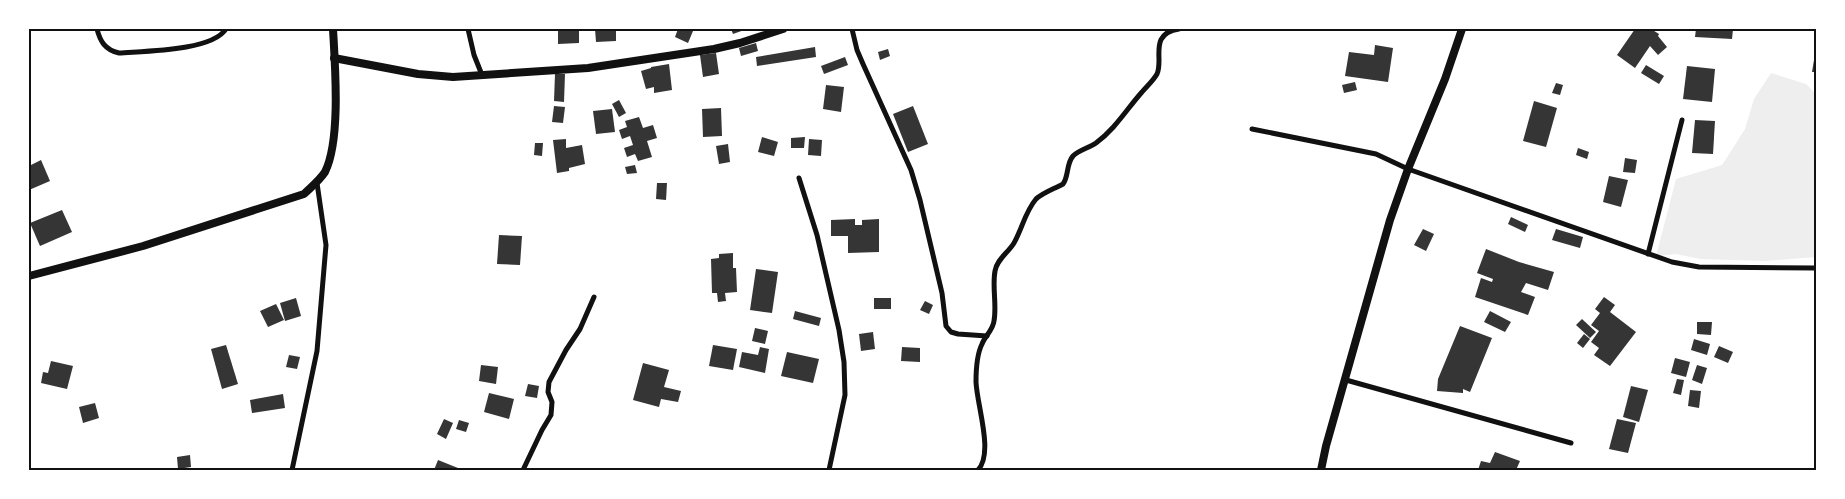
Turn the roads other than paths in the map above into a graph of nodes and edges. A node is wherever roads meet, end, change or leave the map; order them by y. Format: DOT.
graph roads {
  1 [pos="97,29"];
  2 [pos="226,29"];
  3 [pos="332,29"];
  4 [pos="468,29"];
  5 [pos="783,29"];
  6 [pos="852,29"];
  7 [pos="1179,29"];
  8 [pos="1462,29"];
  9 [pos="334,58"];
  10 [pos="482,75"];
  11 [pos="1682,120"];
  12 [pos="1252,129"];
  13 [pos="1408,169"];
  14 [pos="799,178"];
  15 [pos="317,182"];
  16 [pos="1648,254"];
  17 [pos="1816,268"];
  18 [pos="29,276"];
  19 [pos="594,297"];
  20 [pos="987,336"];
  21 [pos="1346,380"];
  22 [pos="1571,443"];
  23 [pos="292,470"];
  24 [pos="523,470"];
  25 [pos="829,470"];
  26 [pos="978,470"];
  27 [pos="1321,470"];
  1 -- 2 [label="street"];
  3 -- 9 [label="street"];
  4 -- 10 [label="street"];
  5 -- 10 [label="street"];
  6 -- 20 [label="street"];
  7 -- 20 [label="street"];
  8 -- 13 [label="street"];
  9 -- 10 [label="street"];
  9 -- 15 [label="street"];
  11 -- 16 [label="street"];
  12 -- 13 [label="street"];
  13 -- 16 [label="street"];
  13 -- 21 [label="street"];
  14 -- 25 [label="street"];
  15 -- 18 [label="street"];
  15 -- 23 [label="street"];
  16 -- 17 [label="street"];
  19 -- 24 [label="street"];
  20 -- 26 [label="street"];
  21 -- 22 [label="street"];
  21 -- 27 [label="street"];
}
